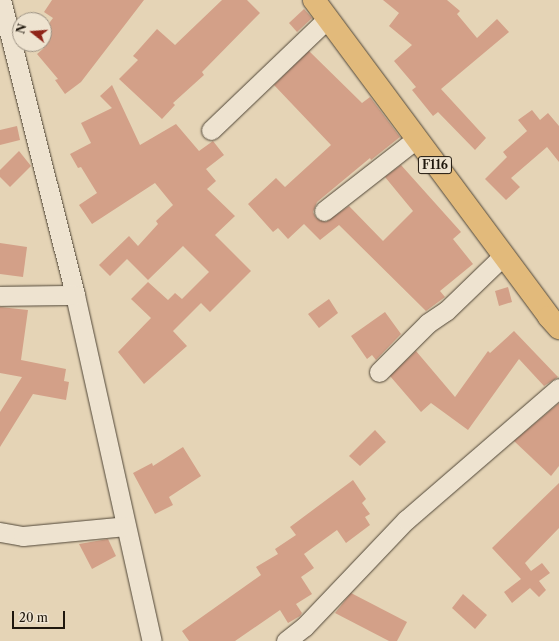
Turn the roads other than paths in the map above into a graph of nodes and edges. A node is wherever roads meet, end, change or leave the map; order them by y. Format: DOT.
graph roads {
  1 [pos="1,0"];
  2 [pos="314,0"];
  3 [pos="326,19"];
  4 [pos="211,130"];
  5 [pos="416,139"];
  6 [pos="324,211"];
  7 [pos="503,256"];
  8 [pos="75,295"];
  9 [pos="0,296"];
  10 [pos="559,328"];
  11 [pos="379,372"];
  12 [pos="559,388"];
  13 [pos="126,526"];
  14 [pos="0,532"];
  15 [pos="152,641"];
  16 [pos="286,641"];
  1 -- 8 [label="street"];
  2 -- 3 [label="main road, F116"];
  3 -- 4 [label="street"];
  3 -- 5 [label="main road, F116"];
  5 -- 6 [label="street"];
  5 -- 7 [label="main road, F116"];
  7 -- 10 [label="main road, F116"];
  7 -- 11 [label="street"];
  8 -- 9 [label="street"];
  8 -- 13 [label="street"];
  12 -- 16 [label="street"];
  13 -- 14 [label="street"];
  13 -- 15 [label="street"];
}
